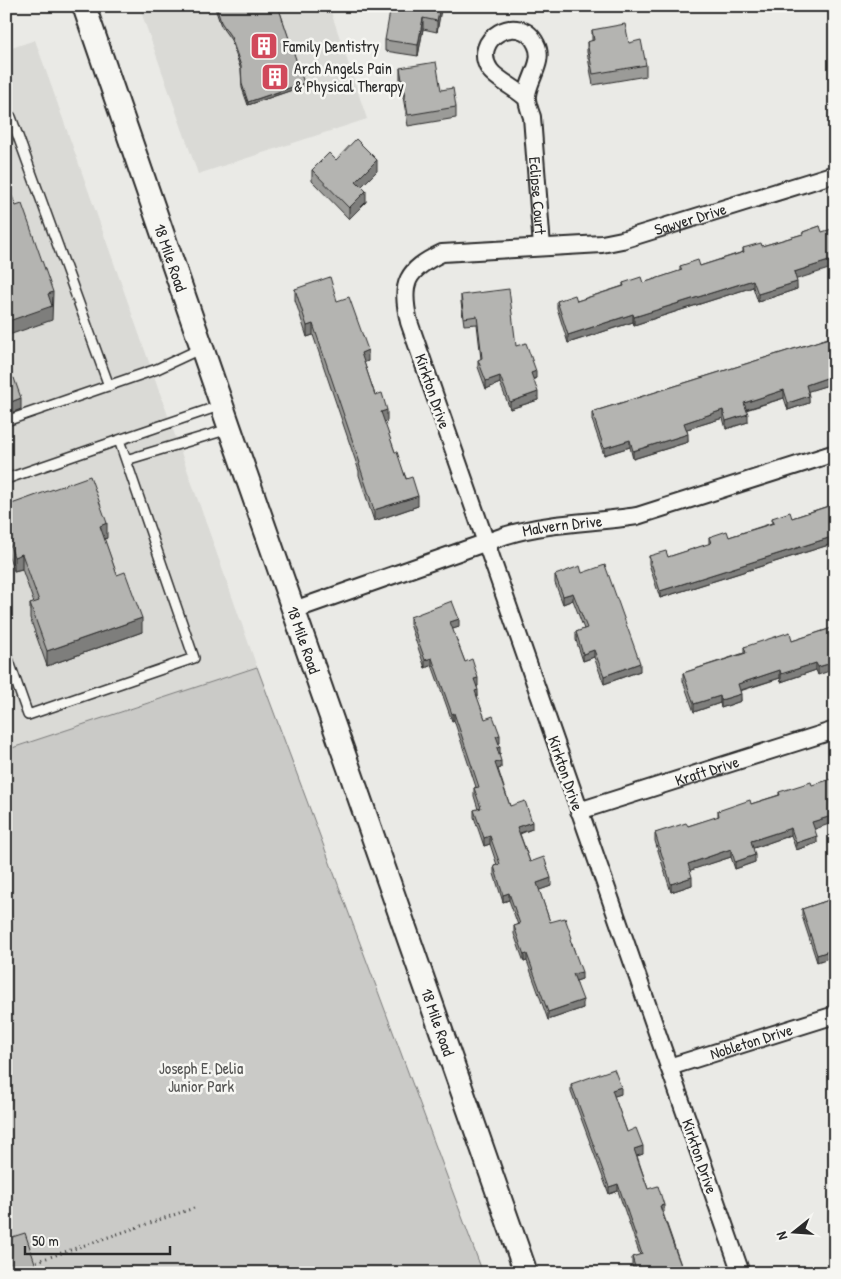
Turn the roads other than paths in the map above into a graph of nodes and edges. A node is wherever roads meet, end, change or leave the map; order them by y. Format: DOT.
graph roads {
  1 [pos="84,6"];
  2 [pos="526,98"];
  3 [pos="11,117"];
  4 [pos="835,174"];
  5 [pos="542,247"];
  6 [pos="412,272"];
  7 [pos="202,348"];
  8 [pos="109,386"];
  9 [pos="222,404"];
  10 [pos="6,421"];
  11 [pos="230,429"];
  12 [pos="119,440"];
  13 [pos="835,453"];
  14 [pos="126,460"];
  15 [pos="6,479"];
  16 [pos="486,541"];
  17 [pos="294,610"];
  18 [pos="6,653"];
  19 [pos="835,730"];
  20 [pos="579,811"];
  21 [pos="835,1015"];
  22 [pos="669,1067"];
  23 [pos="526,1273"];
  24 [pos="741,1273"];
  1 -- 7 [label="main road, 18 Mile Road"];
  2 -- 5 [label="street, Eclipse Court"];
  3 -- 8 [label="lane"];
  4 -- 5 [label="street, Sawyer Drive"];
  5 -- 6 [label="street, Eclipse Court"];
  6 -- 16 [label="street, Kirkton Drive"];
  7 -- 8 [label="lane"];
  7 -- 9 [label="main road, 18 Mile Road"];
  8 -- 10 [label="lane"];
  9 -- 11 [label="main road, 18 Mile Road"];
  9 -- 12 [label="lane"];
  11 -- 14 [label="lane"];
  11 -- 17 [label="main road, 18 Mile Road"];
  12 -- 14 [label="lane"];
  12 -- 15 [label="lane"];
  13 -- 16 [label="street, Malvern Drive"];
  14 -- 18 [label="lane"];
  16 -- 17 [label="street, Malvern Drive"];
  16 -- 20 [label="street, Kirkton Drive"];
  17 -- 23 [label="main road, 18 Mile Road"];
  19 -- 20 [label="street, Kraft Drive"];
  20 -- 22 [label="street, Kirkton Drive"];
  21 -- 22 [label="street, Nobleton Drive"];
  22 -- 24 [label="street, Kirkton Drive"];
}
